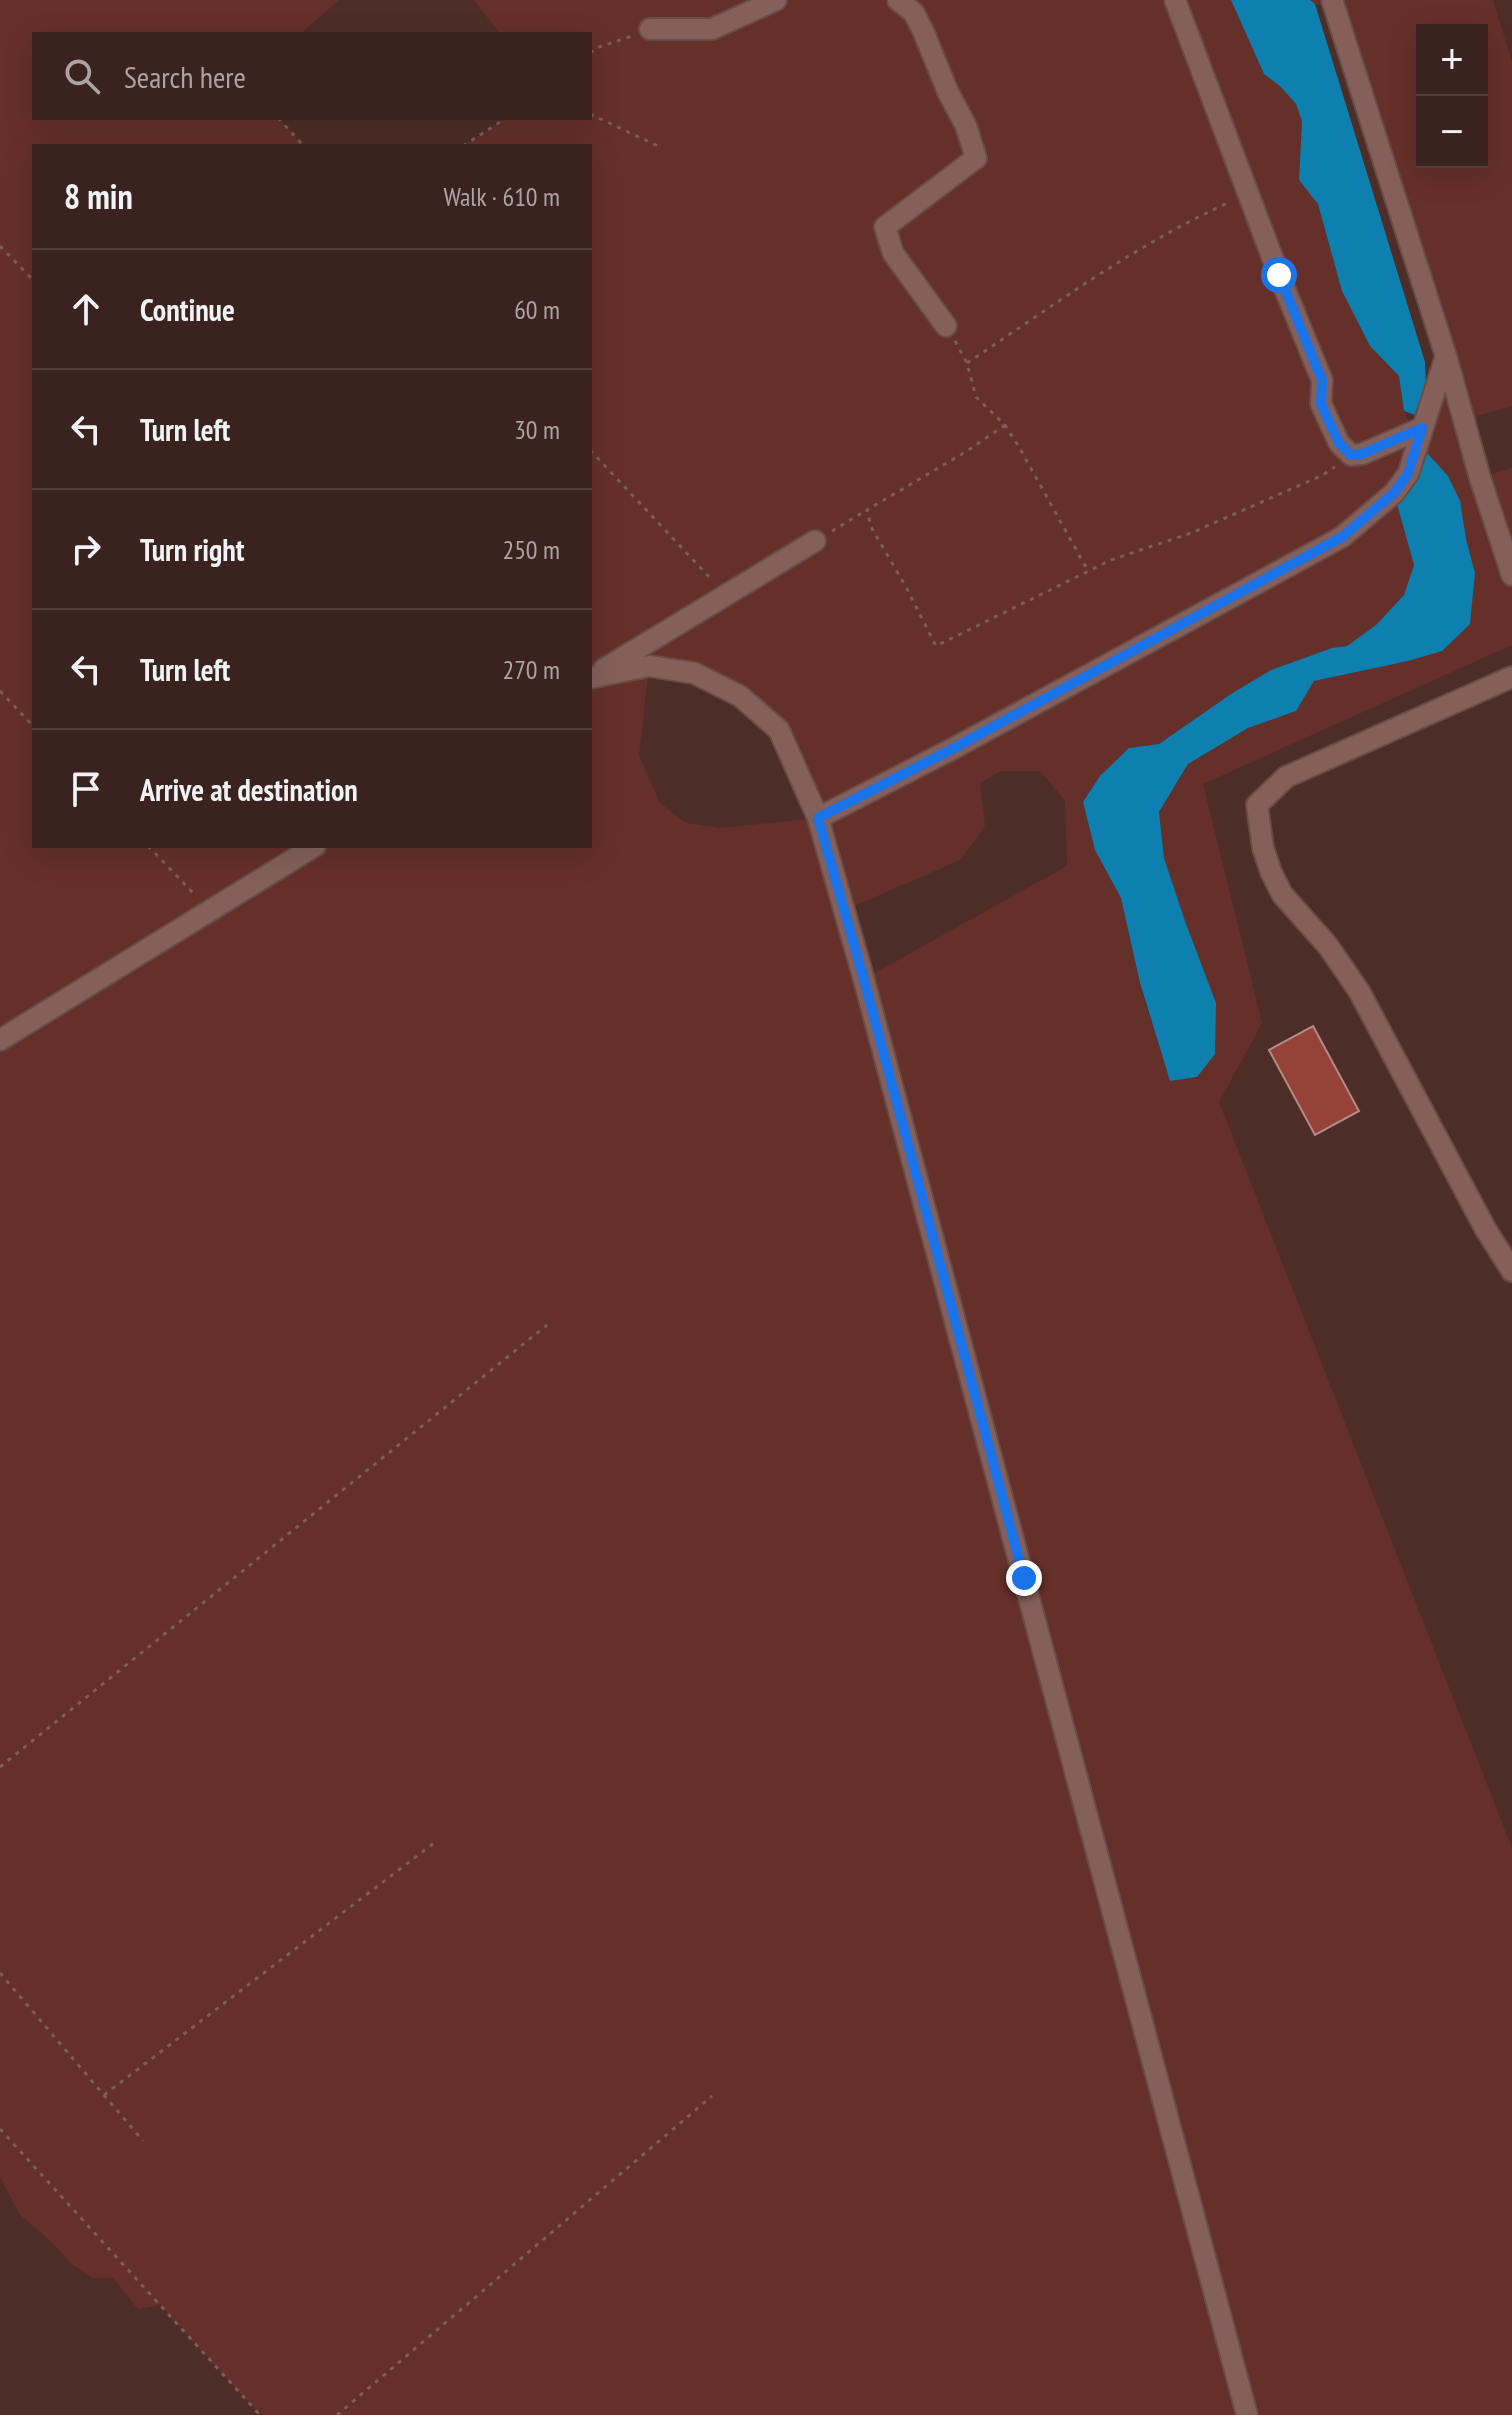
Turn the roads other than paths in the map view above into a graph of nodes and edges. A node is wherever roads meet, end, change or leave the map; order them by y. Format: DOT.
graph roads {
  1 [pos="776,0"];
  2 [pos="898,0"];
  3 [pos="1175,0"];
  4 [pos="1332,0"];
  5 [pos="650,29"];
  6 [pos="946,326"];
  7 [pos="1446,356"];
  8 [pos="1422,428"];
  9 [pos="815,541"];
  10 [pos="1512,575"];
  11 [pos="592,677"];
  12 [pos="1512,677"];
  13 [pos="592,678"];
  14 [pos="818,818"];
  15 [pos="312,848"];
  16 [pos="0,1040"];
  17 [pos="1512,1271"];
  18 [pos="1247,2415"];
  1 -- 5 [label="street"];
  2 -- 6 [label="street"];
  3 -- 8 [label="street"];
  4 -- 7 [label="street"];
  7 -- 8 [label="street"];
  7 -- 10 [label="street"];
  8 -- 14 [label="street"];
  9 -- 11 [label="street"];
  12 -- 17 [label="street"];
  13 -- 14 [label="street"];
  14 -- 18 [label="street"];
  15 -- 16 [label="street"];
}
